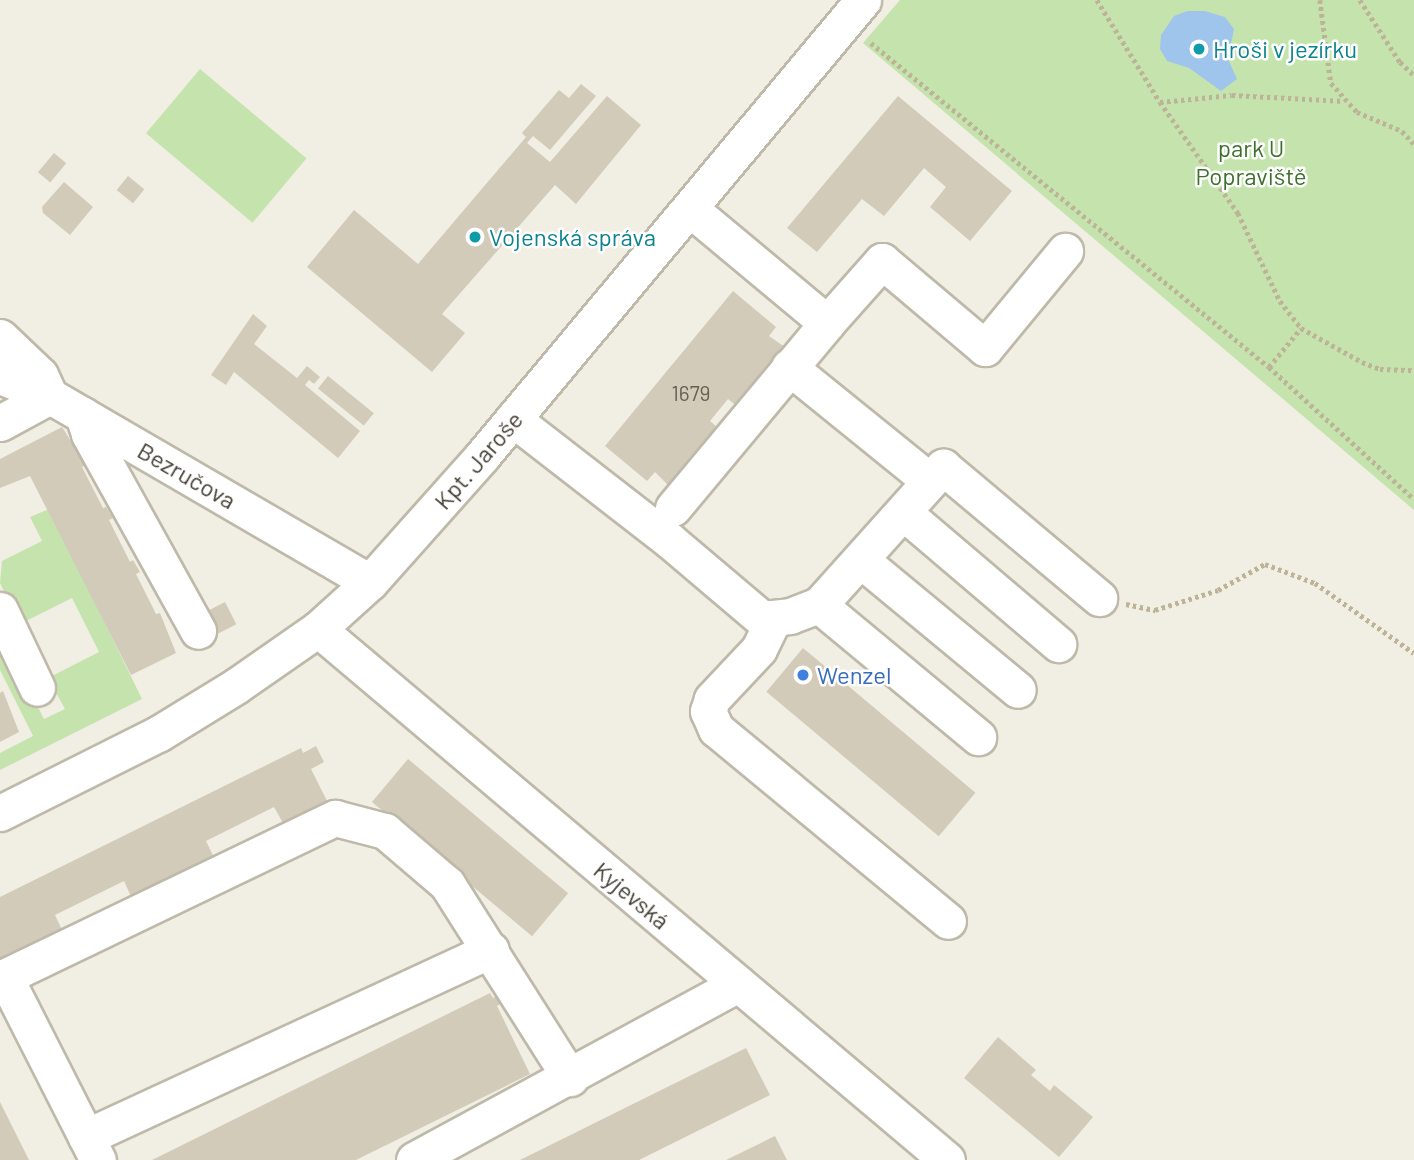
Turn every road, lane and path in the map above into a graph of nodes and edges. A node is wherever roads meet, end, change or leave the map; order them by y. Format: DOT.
graph roads {
  1 [pos="863,0"];
  2 [pos="1097,0"];
  3 [pos="1320,0"];
  4 [pos="1360,0"];
  5 [pos="871,43"];
  6 [pos="1414,75"];
  7 [pos="1345,101"];
  8 [pos="1160,102"];
  9 [pos="1414,144"];
  10 [pos="691,209"];
  11 [pos="1065,251"];
  12 [pos="827,323"];
  13 [pos="1301,328"];
  14 [pos="0,337"];
  15 [pos="1269,367"];
  16 [pos="789,368"];
  17 [pos="1414,370"];
  18 [pos="0,376"];
  19 [pos="50,396"];
  20 [pos="83,415"];
  21 [pos="513,419"];
  22 [pos="0,423"];
  23 [pos="930,481"];
  24 [pos="1414,499"];
  25 [pos="673,508"];
  26 [pos="903,512"];
  27 [pos="862,561"];
  28 [pos="370,582"];
  29 [pos="1099,598"];
  30 [pos="819,605"];
  31 [pos="0,610"];
  32 [pos="774,618"];
  33 [pos="317,629"];
  34 [pos="198,631"];
  35 [pos="1058,644"];
  36 [pos="1414,653"];
  37 [pos="37,688"];
  38 [pos="1018,690"];
  39 [pos="978,737"];
  40 [pos="0,813"];
  41 [pos="948,921"];
  42 [pos="491,950"];
  43 [pos="2,978"];
  44 [pos="737,984"];
  45 [pos="570,1078"];
  46 [pos="92,1148"];
  47 [pos="414,1160"];
  48 [pos="947,1160"];
  1 -- 10 [label="street, Kpt. Jaroše"];
  2 -- 8 [label="path"];
  3 -- 7 [label="path"];
  4 -- 6 [label="path"];
  5 -- 15 [label="path"];
  7 -- 8 [label="path"];
  7 -- 9 [label="path"];
  8 -- 13 [label="path"];
  10 -- 12 [label="street"];
  10 -- 21 [label="street, Kpt. Jaroše"];
  11 -- 12 [label="street"];
  12 -- 16 [label="street"];
  13 -- 15 [label="path"];
  13 -- 17 [label="path"];
  14 -- 19 [label="street"];
  15 -- 24 [label="path"];
  16 -- 23 [label="street"];
  16 -- 25 [label="street"];
  18 -- 19 [label="street, Bezručova"];
  19 -- 20 [label="street, Bezručova"];
  19 -- 22 [label="street"];
  20 -- 28 [label="street, Bezručova"];
  20 -- 34 [label="street"];
  21 -- 28 [label="street, Kpt. Jaroše"];
  21 -- 32 [label="street"];
  23 -- 26 [label="street"];
  23 -- 29 [label="street"];
  26 -- 27 [label="street"];
  26 -- 35 [label="street"];
  27 -- 30 [label="street"];
  27 -- 38 [label="street"];
  28 -- 33 [label="street, Kpt. Jaroše"];
  29 -- 36 [label="path"];
  30 -- 32 [label="street"];
  30 -- 39 [label="street"];
  31 -- 37 [label="street"];
  32 -- 41 [label="street"];
  33 -- 40 [label="street, Kpt. Jaroše"];
  33 -- 44 [label="street, Kyjevská"];
  42 -- 43 [label="street"];
  42 -- 45 [label="street"];
  42 -- 46 [label="street"];
  43 -- 46 [label="street"];
  44 -- 45 [label="street"];
  44 -- 48 [label="street, Kyjevská"];
  45 -- 47 [label="street"];
}
